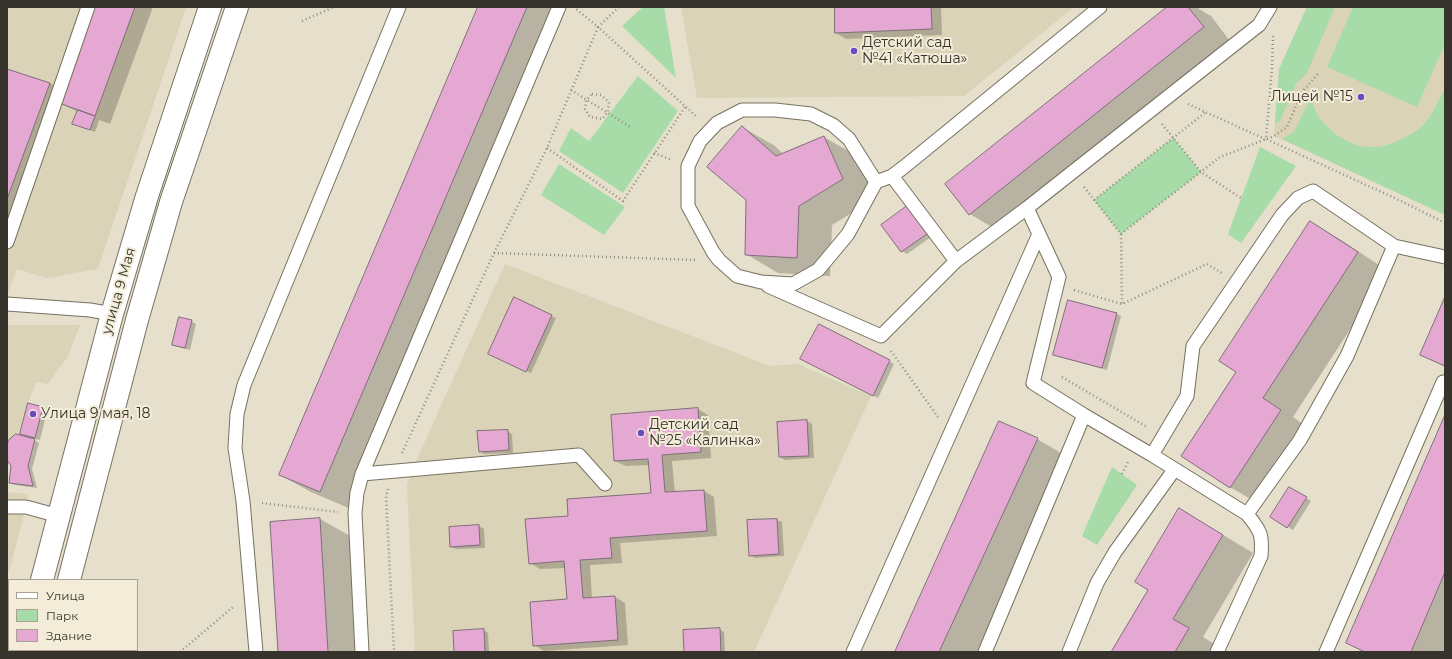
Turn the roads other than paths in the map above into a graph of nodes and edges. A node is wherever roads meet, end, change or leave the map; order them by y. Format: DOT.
graph roads {
  1 [pos="88,7"];
  2 [pos="210,7"];
  3 [pos="237,7"];
  4 [pos="399,7"];
  5 [pos="559,7"];
  6 [pos="1100,7"];
  7 [pos="1270,7"];
  8 [pos="892,176"];
  9 [pos="876,182"];
  10 [pos="1027,208"];
  11 [pos="1039,234"];
  12 [pos="7,242"];
  13 [pos="1394,246"];
  14 [pos="1445,257"];
  15 [pos="956,261"];
  16 [pos="761,282"];
  17 [pos="7,304"];
  18 [pos="112,314"];
  19 [pos="1445,383"];
  20 [pos="1084,415"];
  21 [pos="1152,455"];
  22 [pos="1174,470"];
  23 [pos="362,474"];
  24 [pos="605,484"];
  25 [pos="7,507"];
  26 [pos="1247,514"];
  27 [pos="59,516"];
  28 [pos="42,579"];
  29 [pos="69,579"];
  30 [pos="256,652"];
  31 [pos="362,652"];
  32 [pos="853,652"];
  33 [pos="986,652"];
  34 [pos="1069,652"];
  35 [pos="1217,652"];
  36 [pos="1326,652"];
  1 -- 12 [label="lane"];
  2 -- 18 [label="main road, улица 9 Мая"];
  3 -- 29 [label="main road, улица 9 Мая"];
  4 -- 30 [label="lane"];
  5 -- 23 [label="lane"];
  6 -- 8 [label="lane"];
  7 -- 10 [label="lane"];
  8 -- 9 [label="lane"];
  8 -- 15 [label="lane"];
  9 -- 16 [label="lane"];
  9 -- 16 [label="lane"];
  10 -- 11 [label="lane"];
  10 -- 15 [label="lane"];
  11 -- 20 [label="lane"];
  11 -- 32 [label="lane"];
  13 -- 14 [label="lane"];
  13 -- 21 [label="lane"];
  13 -- 26 [label="lane"];
  15 -- 16 [label="lane"];
  17 -- 18 [label="lane"];
  18 -- 27 [label="main road, улица 9 Мая"];
  19 -- 36 [label="lane"];
  20 -- 21 [label="lane"];
  20 -- 33 [label="lane"];
  21 -- 22 [label="lane"];
  22 -- 26 [label="lane"];
  22 -- 34 [label="lane"];
  23 -- 24 [label="lane"];
  23 -- 31 [label="lane"];
  25 -- 27 [label="lane"];
  26 -- 35 [label="lane"];
  27 -- 28 [label="main road, улица 9 Мая"];
}
